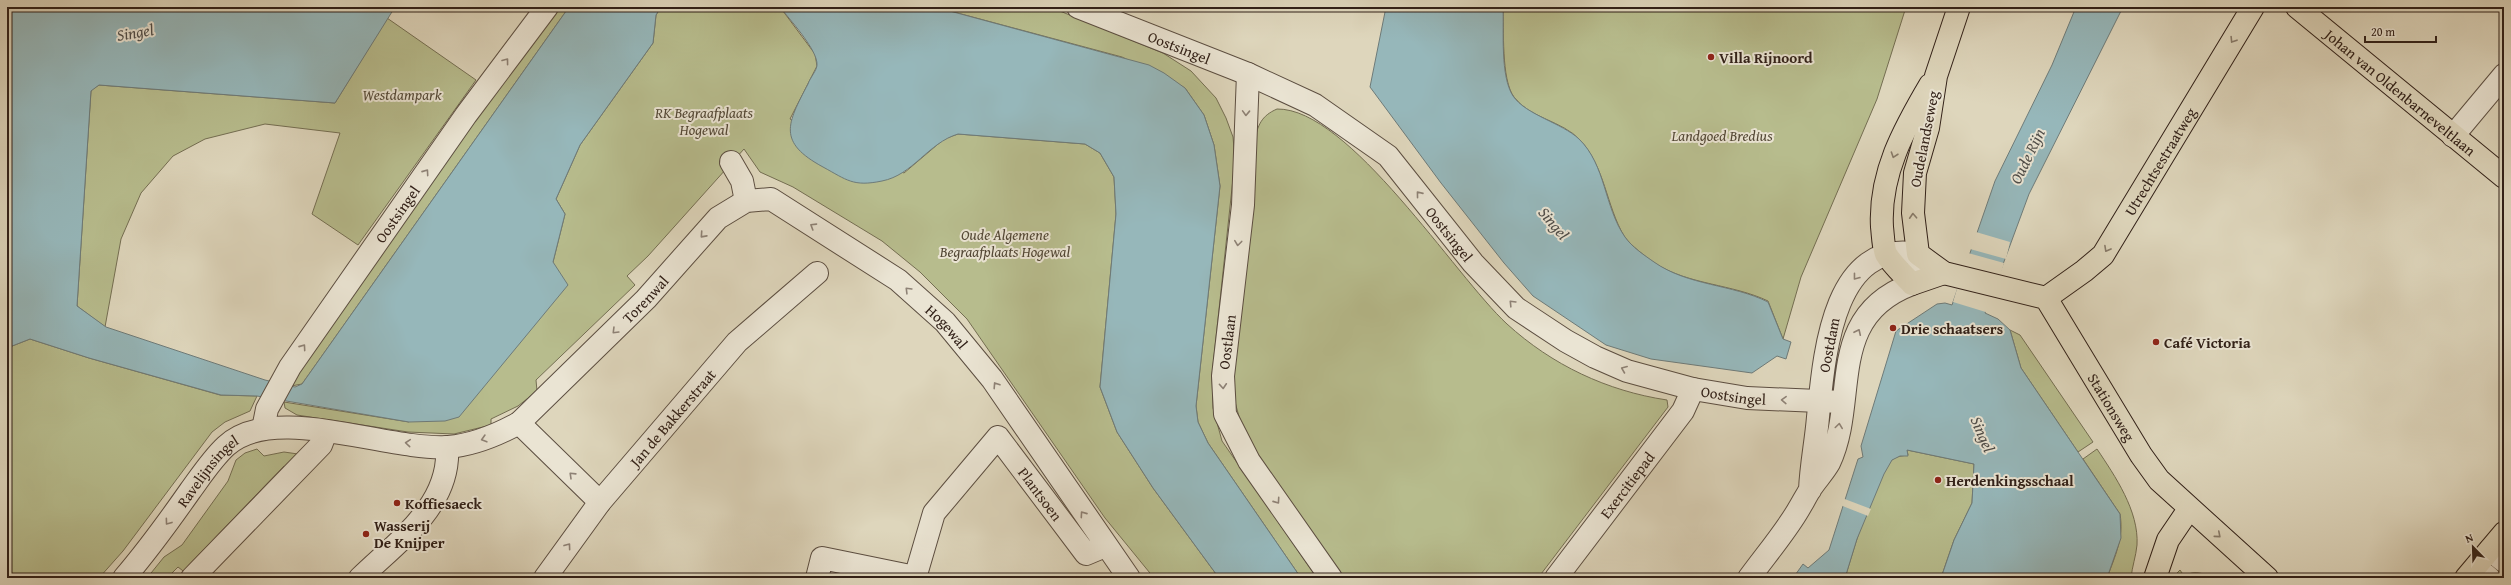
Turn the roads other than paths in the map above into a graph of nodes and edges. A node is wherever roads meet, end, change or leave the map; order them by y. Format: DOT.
graph roads {
  1 [pos="546,7"];
  2 [pos="1078,7"];
  3 [pos="1959,7"];
  4 [pos="2253,7"];
  5 [pos="2298,7"];
  6 [pos="1248,74"];
  7 [pos="2504,75"];
  8 [pos="1936,76"];
  9 [pos="2453,136"];
  10 [pos="731,162"];
  11 [pos="2504,177"];
  12 [pos="746,201"];
  13 [pos="846,247"];
  14 [pos="1886,254"];
  15 [pos="1918,254"];
  16 [pos="816,273"];
  17 [pos="1952,275"];
  18 [pos="1912,284"];
  19 [pos="2046,298"];
  20 [pos="1693,389"];
  21 [pos="1820,401"];
  22 [pos="1842,402"];
  23 [pos="265,419"];
  24 [pos="519,423"];
  25 [pos="1025,429"];
  26 [pos="326,432"];
  27 [pos="446,447"];
  28 [pos="1810,490"];
  29 [pos="600,502"];
  30 [pos="2189,509"];
  31 [pos="2504,533"];
  32 [pos="1105,546"];
  33 [pos="2497,556"];
  34 [pos="2477,574"];
  35 [pos="915,577"];
  36 [pos="124,578"];
  37 [pos="192,578"];
  38 [pos="360,578"];
  39 [pos="545,578"];
  40 [pos="817,578"];
  41 [pos="1129,578"];
  42 [pos="1331,578"];
  43 [pos="1556,578"];
  44 [pos="1749,578"];
  45 [pos="2155,578"];
  46 [pos="2268,578"];
  23 -- 1 [label="street, Oostsingel, one-way"];
  2 -- 6 [label="street, Oostsingel"];
  3 -- 8 [label="main road, Oudelandseweg"];
  4 -- 19 [label="main road, Utrechtsestraatweg, one-way"];
  5 -- 9 [label="main road, Johan van Oldenbarneveltlaan"];
  20 -- 6 [label="street, Oostsingel, one-way"];
  6 -- 42 [label="street, Oostlaan, one-way"];
  7 -- 9 [label="street"];
  8 -- 14 [label="main road, Oudelandseweg, one-way"];
  15 -- 8 [label="main road, Oudelandseweg, one-way"];
  9 -- 11 [label="main road, Johan van Oldenbarneveltlaan"];
  10 -- 12 [label="street"];
  13 -- 12 [label="street, Torenwal, one-way"];
  12 -- 24 [label="street, Torenwal, one-way"];
  25 -- 13 [label="street, Hogewal, one-way"];
  14 -- 15 [label="street, Oostdam"];
  14 -- 18 [label="main road"];
  14 -- 21 [label="street, Oostdam, one-way"];
  15 -- 17 [label="main road"];
  15 -- 18 [label="street, Oudelandseweg"];
  16 -- 29 [label="street, Jan de Bakkerstraat"];
  17 -- 18 [label="main road"];
  17 -- 19 [label="main road"];
  22 -- 18 [label="street, Oostdam, one-way"];
  19 -- 30 [label="main road, Stationsweg"];
  21 -- 20 [label="street, Oostsingel, one-way"];
  20 -- 43 [label="street, Exercitiepad"];
  21 -- 22 [label="street, Oostsingel"];
  21 -- 28 [label="street, Oostdam"];
  28 -- 22 [label="street, Oostdam, one-way"];
  23 -- 26 [label="street, Ravelijnsingel"];
  23 -- 36 [label="street, Ravelijnsingel, one-way"];
  24 -- 27 [label="street, Torenwal, one-way"];
  29 -- 24 [label="street, one-way"];
  32 -- 25 [label="street, Plantsoen, one-way"];
  27 -- 26 [label="street, Ravelijnsingel, one-way"];
  26 -- 37 [label="street"];
  27 -- 38 [label="street"];
  28 -- 44 [label="street, Oostdam"];
  39 -- 29 [label="street, Jan de Bakkerstraat, one-way"];
  30 -- 45 [label="main road"];
  30 -- 46 [label="main road, Stationsweg, one-way"];
  31 -- 33 [label="main road"];
  32 -- 35 [label="street, Plantsoen"];
  32 -- 41 [label="street, Plantsoen"];
  33 -- 34 [label="main road"];
  35 -- 40 [label="street"];
}
